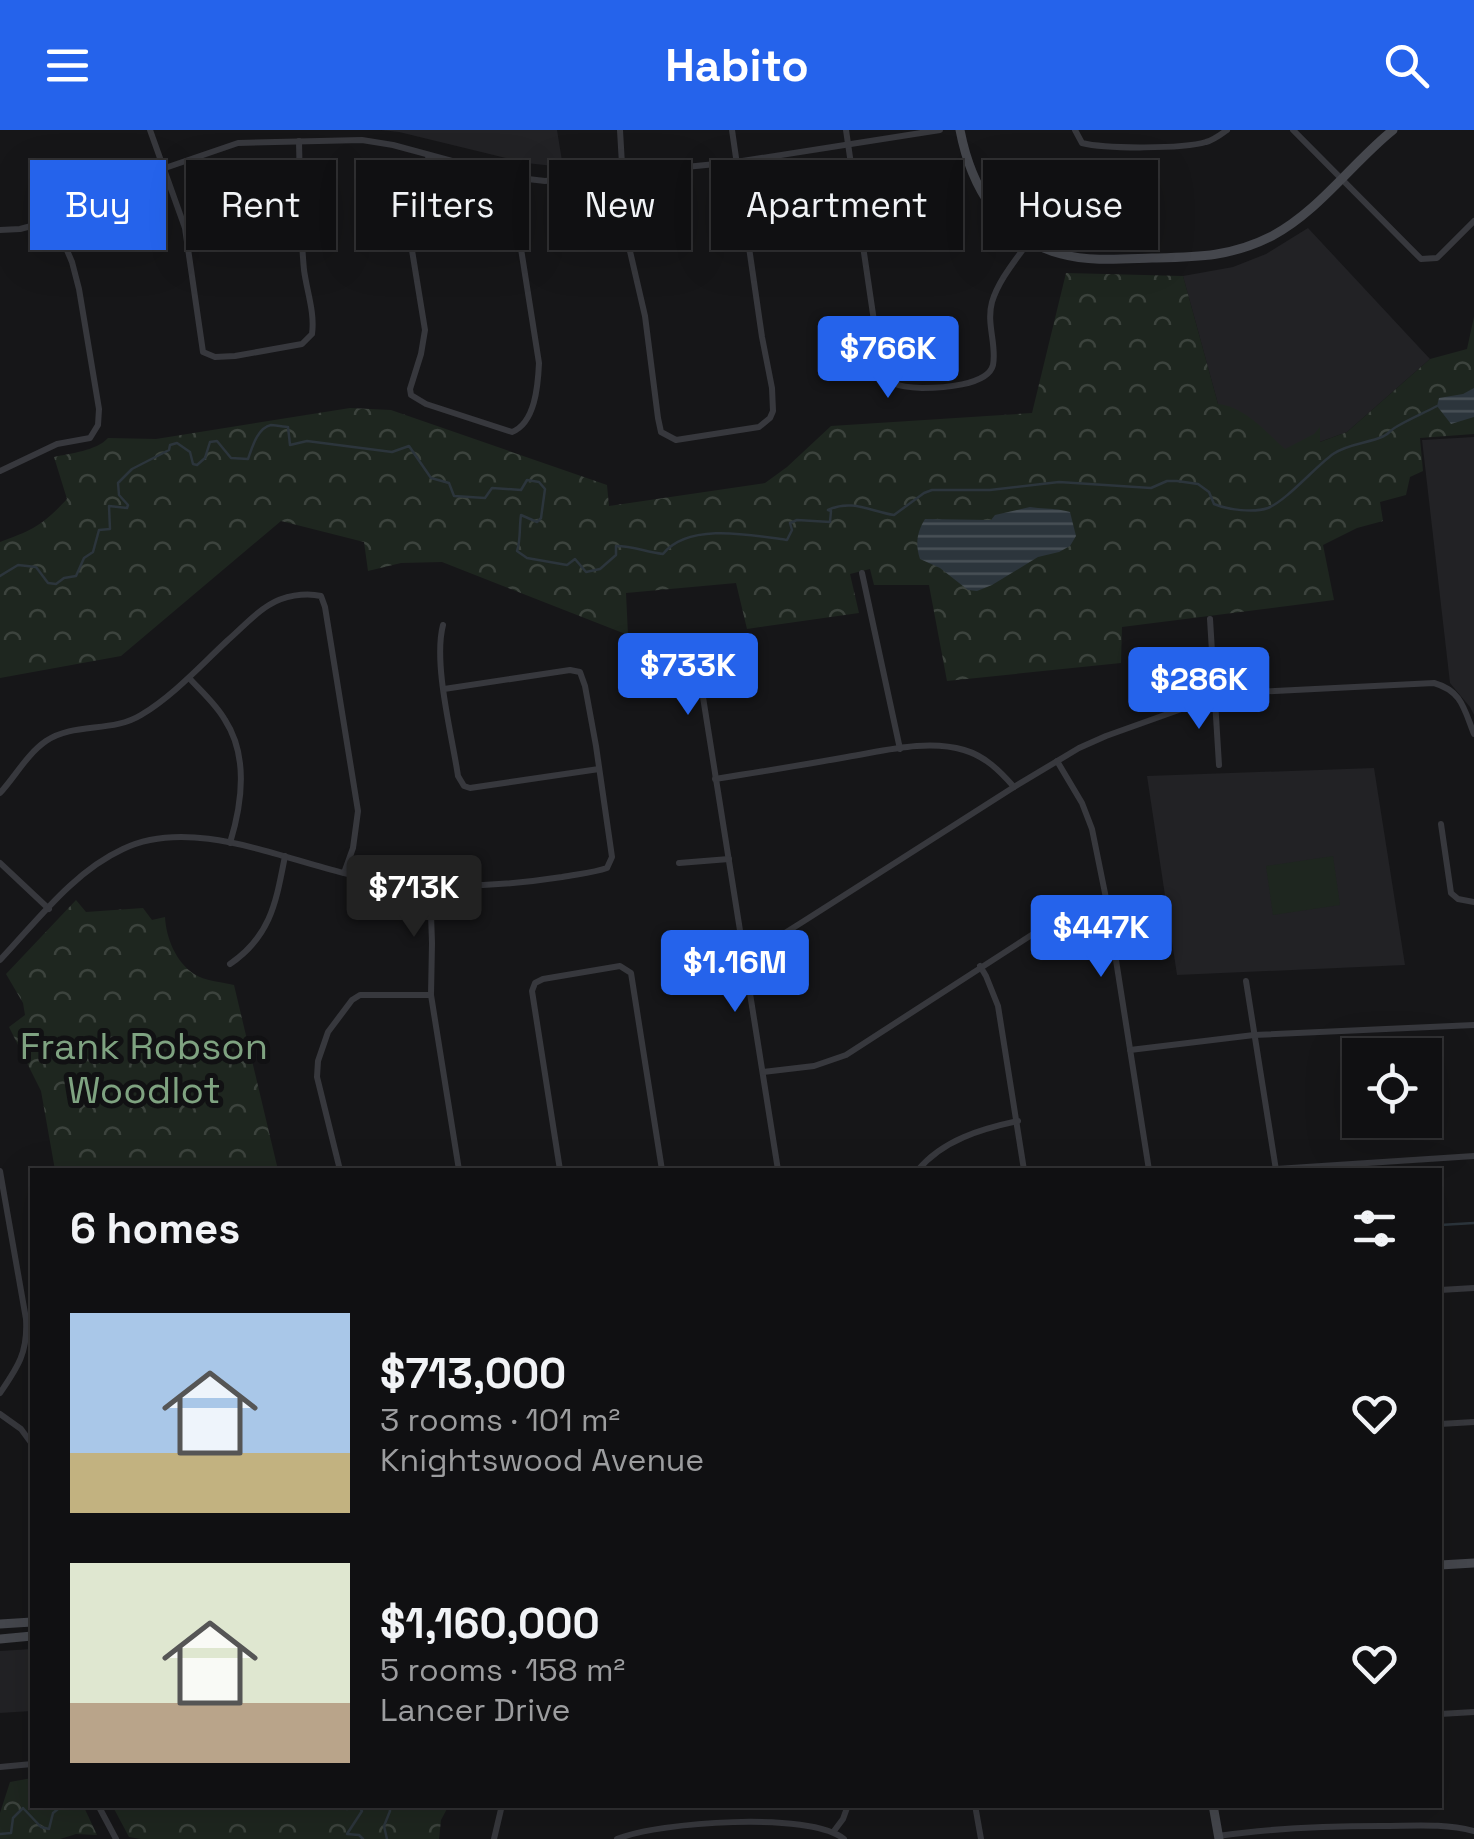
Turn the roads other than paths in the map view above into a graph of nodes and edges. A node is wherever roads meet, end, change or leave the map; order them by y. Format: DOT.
graph roads {
  1 [pos="150,130"];
  2 [pos="620,130"];
  3 [pos="732,130"];
  4 [pos="846,130"];
  5 [pos="940,130"];
  6 [pos="960,130"];
  7 [pos="1075,130"];
  8 [pos="1227,130"];
  9 [pos="1294,130"];
  10 [pos="1393,130"];
  11 [pos="300,141"];
  12 [pos="849,146"];
  13 [pos="429,155"];
  14 [pos="161,160"];
  15 [pos="428,160"];
  16 [pos="449,160"];
  17 [pos="622,160"];
  18 [pos="736,160"];
  19 [pos="750,160"];
  20 [pos="166,167"];
  21 [pos="166,174"];
  22 [pos="1341,179"];
  23 [pos="983,198"];
  24 [pos="1474,222"];
  25 [pos="30,226"];
  26 [pos="0,230"];
  27 [pos="67,250"];
  28 [pos="411,250"];
  29 [pos="521,250"];
  30 [pos="630,250"];
  31 [pos="750,250"];
  32 [pos="1023,250"];
  33 [pos="1052,250"];
  34 [pos="1,468"];
  35 [pos="862,574"];
  36 [pos="1210,619"];
  37 [pos="443,626"];
  38 [pos="696,652"];
  39 [pos="189,678"];
  40 [pos="444,690"];
  41 [pos="1215,697"];
  42 [pos="1474,734"];
  43 [pos="900,749"];
  44 [pos="1058,762"];
  45 [pos="1218,765"];
  46 [pos="599,769"];
  47 [pos="715,779"];
  48 [pos="1014,787"];
  49 [pos="0,793"];
  50 [pos="1440,824"];
  51 [pos="230,844"];
  52 [pos="285,856"];
  53 [pos="729,858"];
  54 [pos="0,863"];
  55 [pos="680,863"];
  56 [pos="344,873"];
  57 [pos="430,885"];
  58 [pos="1474,902"];
  59 [pos="1107,904"];
  60 [pos="49,909"];
  61 [pos="744,952"];
  62 [pos="0,960"];
  63 [pos="230,964"];
  64 [pos="980,966"];
  65 [pos="1246,981"];
  66 [pos="431,995"];
  67 [pos="1474,1024"];
  68 [pos="1254,1035"];
  69 [pos="1130,1050"];
  70 [pos="763,1072"];
  71 [pos="1018,1121"];
  72 [pos="1474,1156"];
  73 [pos="340,1168"];
  74 [pos="459,1168"];
  75 [pos="560,1168"];
  76 [pos="662,1168"];
  77 [pos="778,1168"];
  78 [pos="920,1168"];
  79 [pos="1024,1168"];
  80 [pos="1150,1168"];
  81 [pos="1276,1168"];
  82 [pos="1291,1168"];
  83 [pos="0,1170"];
  84 [pos="1474,1288"];
  85 [pos="1442,1290"];
  86 [pos="0,1393"];
  87 [pos="0,1414"];
  88 [pos="1474,1422"];
  89 [pos="1442,1424"];
  90 [pos="30,1441"];
  91 [pos="1474,1563"];
  92 [pos="1442,1565"];
  93 [pos="30,1622"];
  94 [pos="0,1624"];
  95 [pos="30,1636"];
  96 [pos="0,1639"];
  97 [pos="1474,1712"];
  98 [pos="1442,1714"];
  99 [pos="30,1764"];
  100 [pos="0,1767"];
  101 [pos="100,1808"];
  102 [pos="501,1808"];
  103 [pos="847,1808"];
  104 [pos="976,1808"];
  105 [pos="1213,1808"];
  106 [pos="834,1831"];
  107 [pos="1474,1832"];
  108 [pos="1218,1838"];
  109 [pos="116,1839"];
  110 [pos="494,1839"];
  111 [pos="617,1839"];
  112 [pos="844,1839"];
  113 [pos="981,1839"];
  1 -- 14 [label="street"];
  2 -- 17 [label="street"];
  3 -- 18 [label="street"];
  4 -- 12 [label="street"];
  5 -- 12 [label="street"];
  6 -- 23 [label="street"];
  7 -- 8 [label="street"];
  9 -- 22 [label="street"];
  10 -- 22 [label="street"];
  11 -- 13 [label="street"];
  11 -- 20 [label="street"];
  11 -- 21 [label="street"];
  12 -- 19 [label="street"];
  12 -- 32 [label="street"];
  13 -- 15 [label="street"];
  13 -- 16 [label="street"];
  22 -- 24 [label="street"];
  22 -- 33 [label="street"];
  25 -- 26 [label="street"];
  27 -- 34 [label="street"];
  28 -- 29 [label="street"];
  30 -- 31 [label="street"];
  35 -- 43 [label="street"];
  36 -- 41 [label="street"];
  37 -- 40 [label="street"];
  38 -- 47 [label="street"];
  39 -- 49 [label="street"];
  39 -- 51 [label="street"];
  39 -- 56 [label="street"];
  40 -- 46 [label="street"];
  40 -- 46 [label="street"];
  41 -- 42 [label="street"];
  41 -- 44 [label="street"];
  41 -- 45 [label="street"];
  43 -- 47 [label="street"];
  43 -- 48 [label="street"];
  44 -- 48 [label="street"];
  44 -- 59 [label="street"];
  46 -- 57 [label="street"];
  47 -- 53 [label="street"];
  48 -- 61 [label="street"];
  50 -- 58 [label="street"];
  51 -- 52 [label="street"];
  51 -- 60 [label="street"];
  52 -- 56 [label="street"];
  52 -- 63 [label="street"];
  53 -- 55 [label="street"];
  53 -- 61 [label="street"];
  54 -- 60 [label="street"];
  56 -- 57 [label="street"];
  57 -- 66 [label="street"];
  59 -- 64 [label="street"];
  59 -- 69 [label="street"];
  60 -- 62 [label="street"];
  61 -- 70 [label="street"];
  64 -- 70 [label="street"];
  64 -- 71 [label="street"];
  65 -- 68 [label="street"];
  66 -- 73 [label="street"];
  66 -- 74 [label="street"];
  67 -- 68 [label="street"];
  68 -- 69 [label="street"];
  68 -- 81 [label="street"];
  69 -- 80 [label="street"];
  70 -- 77 [label="street"];
  71 -- 78 [label="street"];
  71 -- 79 [label="street"];
  72 -- 82 [label="street"];
  75 -- 76 [label="street"];
  83 -- 86 [label="street"];
  84 -- 85 [label="street"];
  87 -- 90 [label="street"];
  88 -- 89 [label="street"];
  91 -- 92 [label="street"];
  93 -- 94 [label="street"];
  95 -- 96 [label="street"];
  97 -- 98 [label="street"];
  99 -- 100 [label="street"];
  101 -- 109 [label="street"];
  102 -- 110 [label="street"];
  103 -- 106 [label="street"];
  104 -- 113 [label="street"];
  105 -- 108 [label="street"];
  106 -- 111 [label="street"];
  106 -- 112 [label="street"];
  107 -- 108 [label="street"];
}
